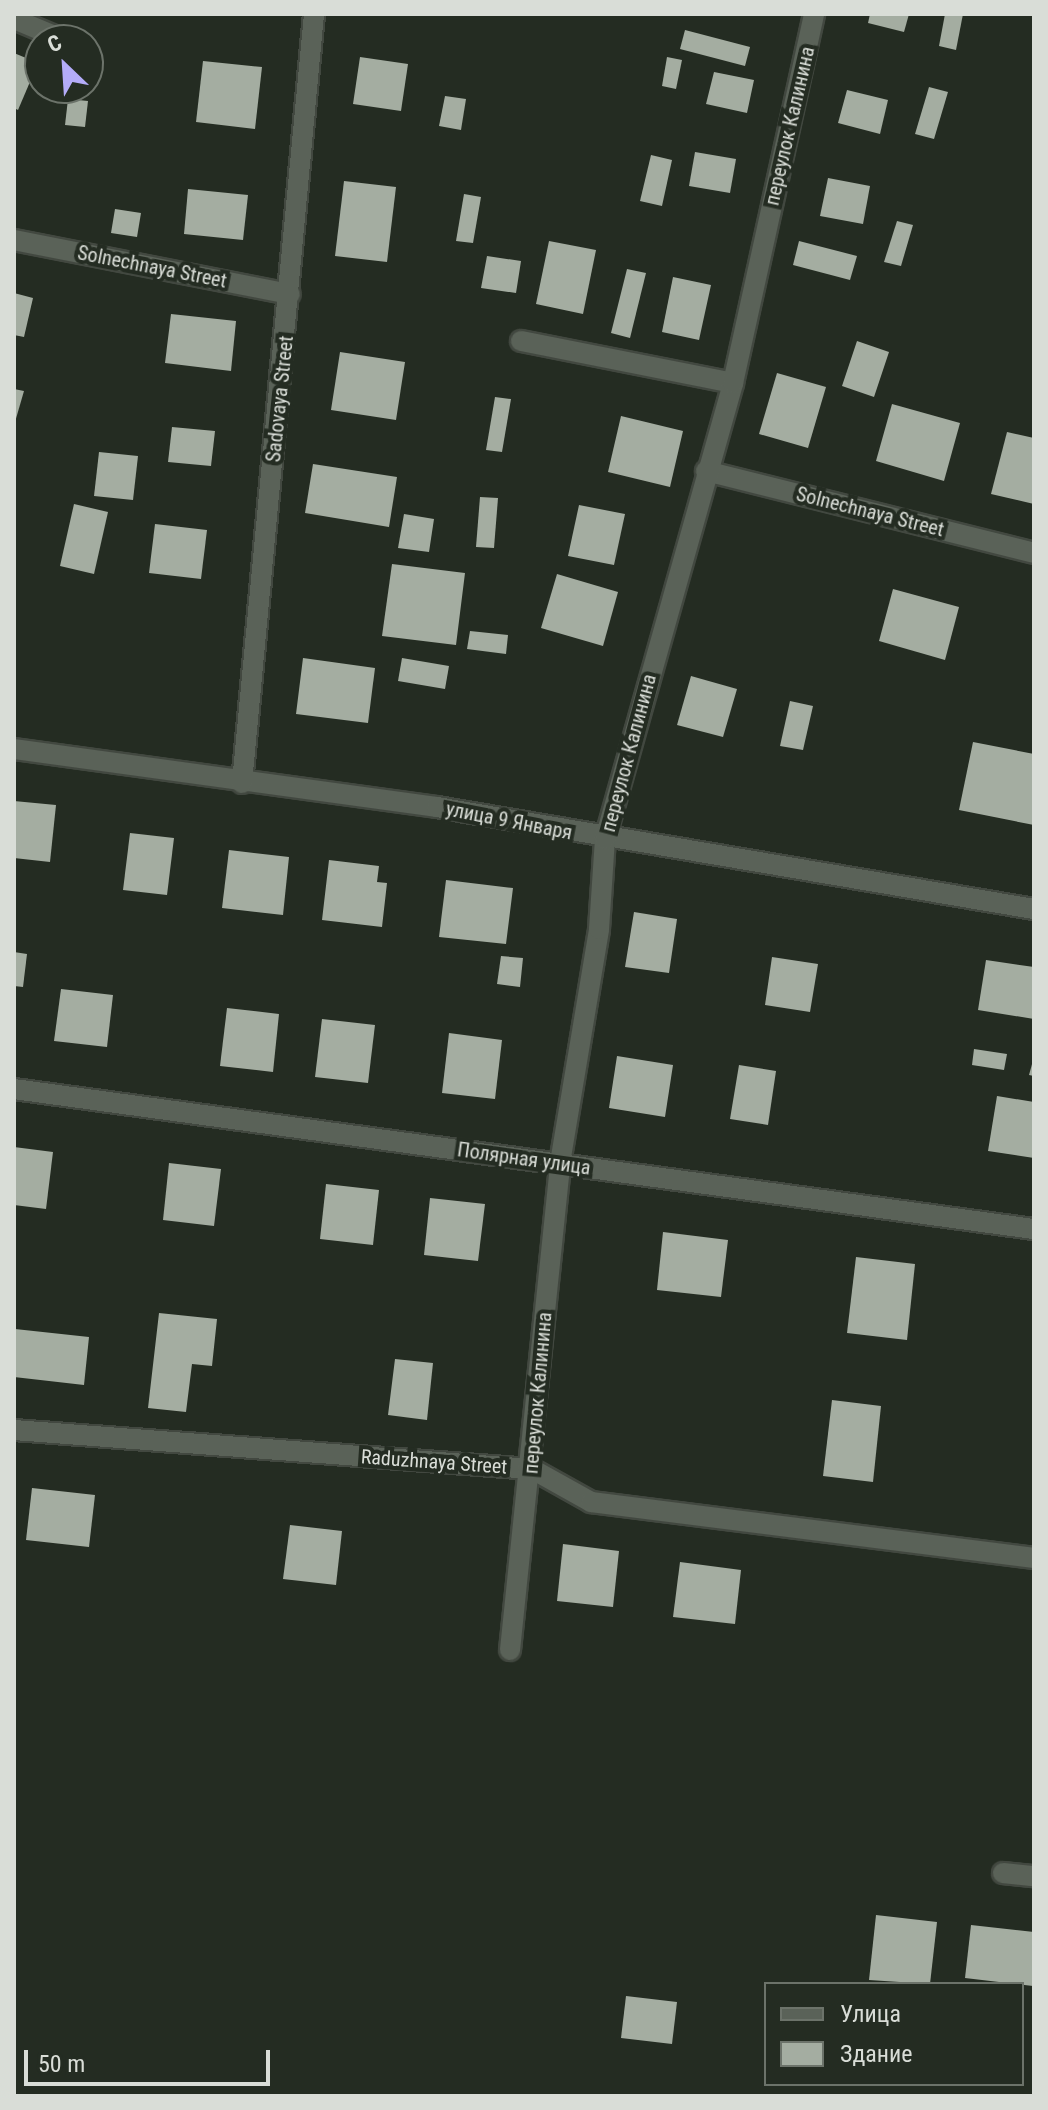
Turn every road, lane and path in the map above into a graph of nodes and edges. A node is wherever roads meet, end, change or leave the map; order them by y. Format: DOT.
graph roads {
  1 [pos="314,14"];
  2 [pos="814,14"];
  3 [pos="14,240"];
  4 [pos="290,294"];
  5 [pos="521,341"];
  6 [pos="733,383"];
  7 [pos="706,471"];
  8 [pos="1034,553"];
  9 [pos="14,749"];
  10 [pos="242,783"];
  11 [pos="605,839"];
  12 [pos="1034,909"];
  13 [pos="14,1089"];
  14 [pos="560,1163"];
  15 [pos="1034,1229"];
  16 [pos="14,1430"];
  17 [pos="532,1469"];
  18 [pos="1034,1558"];
  19 [pos="510,1650"];
  20 [pos="1003,1873"];
  21 [pos="1034,1876"];
  1 -- 4 [label="street, Sadovaya Street"];
  2 -- 6 [label="street, переулок Калинина"];
  3 -- 4 [label="street, Solnechnaya Street"];
  4 -- 10 [label="street, Sadovaya Street"];
  5 -- 6 [label="street"];
  6 -- 7 [label="street, переулок Калинина"];
  7 -- 8 [label="street, Solnechnaya Street"];
  7 -- 11 [label="street, переулок Калинина"];
  9 -- 10 [label="street, улица 9 Января"];
  10 -- 11 [label="street, улица 9 Января"];
  11 -- 12 [label="street, улица 9 Января"];
  11 -- 14 [label="street, переулок Калинина"];
  13 -- 14 [label="street, Полярная улица"];
  14 -- 15 [label="street, Полярная улица"];
  14 -- 17 [label="street, переулок Калинина"];
  16 -- 17 [label="street, Raduzhnaya Street"];
  17 -- 18 [label="street, Raduzhnaya Street"];
  17 -- 19 [label="street, переулок Калинина"];
  20 -- 21 [label="street"];
}
